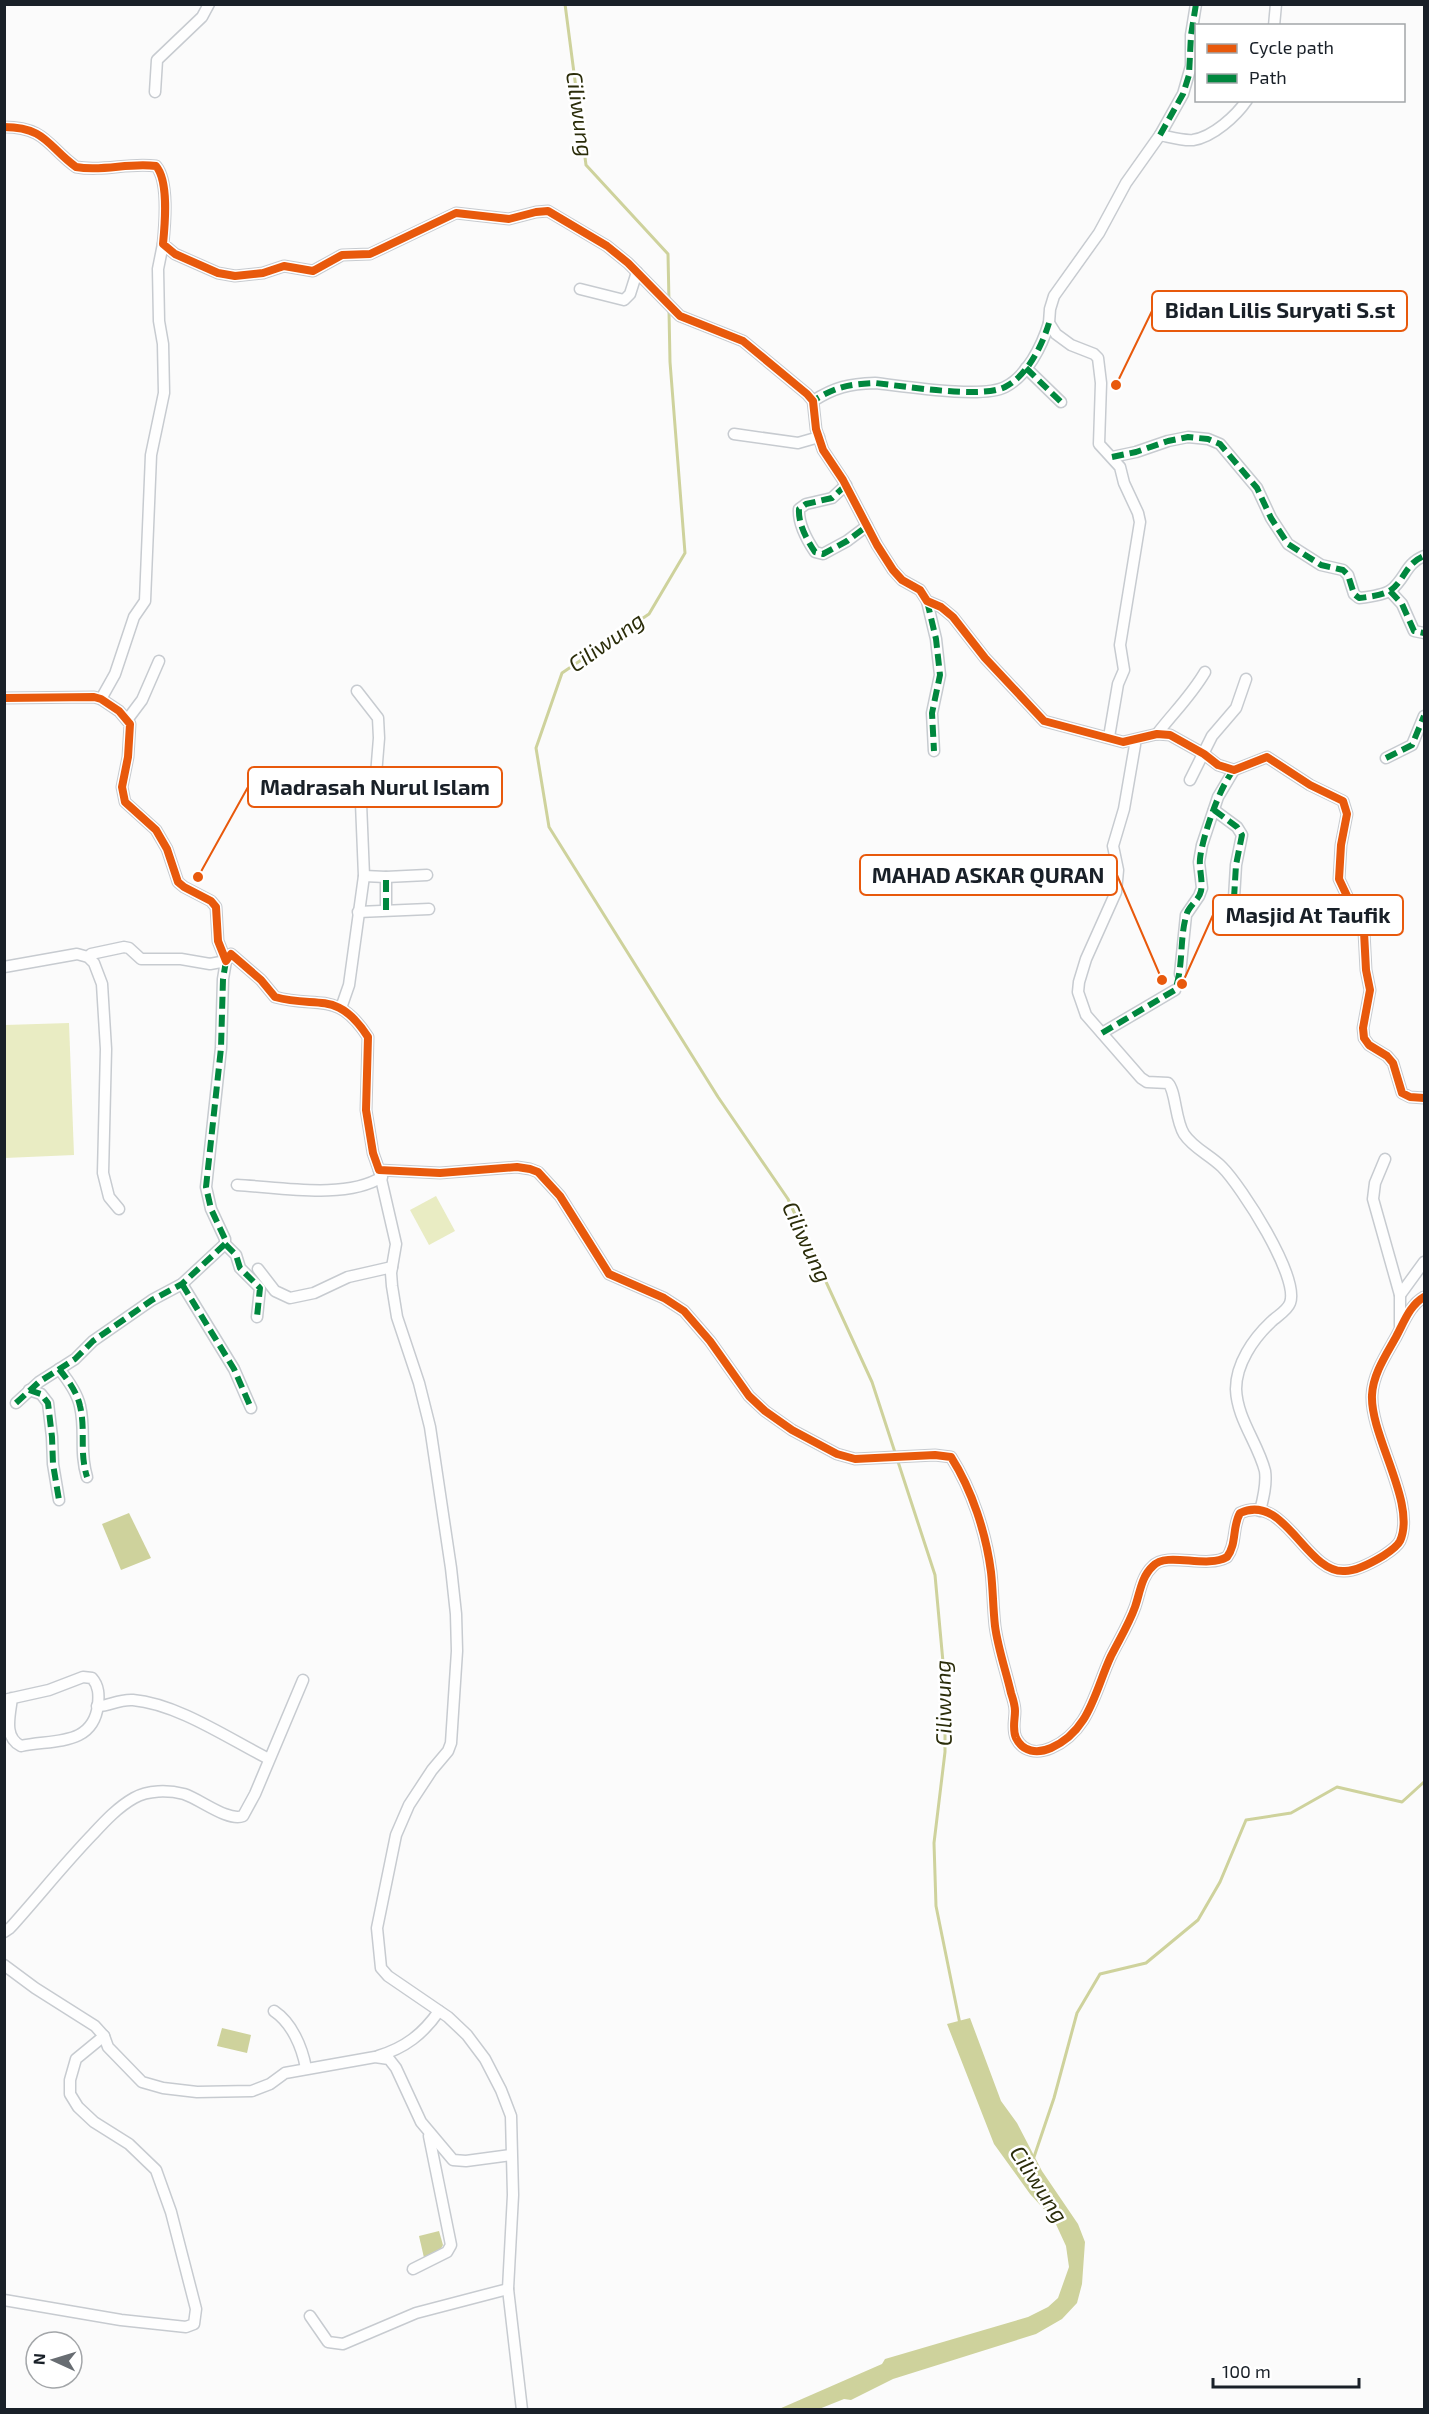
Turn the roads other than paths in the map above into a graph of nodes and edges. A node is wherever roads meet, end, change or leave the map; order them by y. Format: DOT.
graph roads {
  1 [pos="209,4"];
  2 [pos="1196,4"];
  3 [pos="1276,4"];
  4 [pos="1275,24"];
  5 [pos="155,92"];
  6 [pos="1245,102"];
  7 [pos="4,127"];
  8 [pos="1160,135"];
  9 [pos="164,244"];
  10 [pos="638,272"];
  11 [pos="580,289"];
  12 [pos="1049,323"];
  13 [pos="1026,368"];
  14 [pos="813,401"];
  15 [pos="1061,402"];
  16 [pos="734,434"];
  17 [pos="819,437"];
  18 [pos="1112,457"];
  19 [pos="846,485"];
  20 [pos="867,526"];
  21 [pos="1425,556"];
  22 [pos="1390,591"];
  23 [pos="927,601"];
  24 [pos="1425,633"];
  25 [pos="159,661"];
  26 [pos="1205,672"];
  27 [pos="1246,679"];
  28 [pos="357,691"];
  29 [pos="4,698"];
  30 [pos="101,699"];
  31 [pos="1425,716"];
  32 [pos="127,720"];
  33 [pos="1157,734"];
  34 [pos="1109,737"];
  35 [pos="1131,741"];
  36 [pos="934,751"];
  37 [pos="1204,754"];
  38 [pos="1386,758"];
  39 [pos="1234,770"];
  40 [pos="1190,780"];
  41 [pos="1214,810"];
  42 [pos="427,874"];
  43 [pos="364,876"];
  44 [pos="386,877"];
  45 [pos="1253,907"];
  46 [pos="429,909"];
  47 [pos="386,910"];
  48 [pos="358,912"];
  49 [pos="88,957"];
  50 [pos="226,962"];
  51 [pos="4,967"];
  52 [pos="1180,974"];
  53 [pos="1175,990"];
  54 [pos="341,1008"];
  55 [pos="1102,1033"];
  56 [pos="1425,1098"];
  57 [pos="1385,1160"];
  58 [pos="381,1174"];
  59 [pos="237,1185"];
  60 [pos="118,1209"];
  61 [pos="225,1244"];
  62 [pos="1425,1262"];
  63 [pos="392,1267"];
  64 [pos="258,1269"];
  65 [pos="182,1284"];
  66 [pos="1400,1295"];
  67 [pos="1425,1297"];
  68 [pos="257,1317"];
  69 [pos="1400,1329"];
  70 [pos="59,1369"];
  71 [pos="30,1390"];
  72 [pos="16,1403"];
  73 [pos="250,1408"];
  74 [pos="87,1477"];
  75 [pos="59,1500"];
  76 [pos="1260,1511"];
  77 [pos="303,1680"];
  78 [pos="8,1699"];
  79 [pos="98,1706"];
  80 [pos="269,1760"];
  81 [pos="4,1932"];
  82 [pos="4,1965"];
  83 [pos="274,2011"];
  84 [pos="439,2012"];
  85 [pos="104,2036"];
  86 [pos="375,2057"];
  87 [pos="306,2068"];
  88 [pos="429,2133"];
  89 [pos="511,2155"];
  90 [pos="413,2269"];
  91 [pos="508,2289"];
  92 [pos="4,2300"];
  93 [pos="309,2316"];
  94 [pos="522,2409"];
  1 -- 5 [label="street"];
  2 -- 8 [label="street"];
  3 -- 4 [label="street"];
  6 -- 8 [label="street"];
  7 -- 9 [label="street"];
  8 -- 12 [label="street"];
  9 -- 10 [label="street"];
  9 -- 30 [label="street"];
  10 -- 11 [label="street"];
  10 -- 14 [label="street"];
  12 -- 13 [label="street"];
  12 -- 18 [label="street"];
  13 -- 14 [label="street"];
  13 -- 15 [label="street"];
  14 -- 17 [label="street"];
  16 -- 17 [label="street"];
  17 -- 19 [label="street"];
  18 -- 22 [label="street"];
  18 -- 34 [label="street"];
  19 -- 20 [label="street"];
  19 -- 20 [label="street"];
  20 -- 23 [label="street"];
  21 -- 22 [label="street"];
  22 -- 24 [label="street"];
  23 -- 34 [label="street"];
  23 -- 36 [label="street"];
  25 -- 32 [label="street"];
  26 -- 33 [label="street"];
  27 -- 37 [label="street"];
  28 -- 43 [label="street"];
  29 -- 30 [label="street"];
  30 -- 32 [label="street"];
  31 -- 38 [label="street"];
  32 -- 50 [label="street"];
  33 -- 35 [label="street"];
  33 -- 37 [label="street"];
  34 -- 35 [label="street"];
  35 -- 55 [label="street"];
  37 -- 39 [label="street"];
  37 -- 40 [label="street"];
  39 -- 41 [label="street"];
  39 -- 56 [label="street"];
  41 -- 45 [label="street"];
  41 -- 52 [label="street"];
  42 -- 44 [label="street"];
  43 -- 44 [label="street"];
  43 -- 48 [label="street"];
  44 -- 47 [label="street"];
  46 -- 47 [label="street"];
  47 -- 48 [label="street"];
  48 -- 54 [label="street"];
  49 -- 50 [label="street"];
  49 -- 51 [label="street"];
  49 -- 60 [label="street"];
  50 -- 54 [label="street"];
  50 -- 61 [label="street"];
  53 -- 55 [label="street"];
  54 -- 58 [label="street"];
  55 -- 76 [label="street"];
  57 -- 66 [label="street"];
  58 -- 59 [label="street"];
  58 -- 63 [label="street"];
  58 -- 76 [label="street"];
  61 -- 65 [label="street"];
  61 -- 68 [label="street"];
  62 -- 66 [label="street"];
  63 -- 64 [label="street"];
  63 -- 84 [label="street"];
  65 -- 70 [label="street"];
  65 -- 73 [label="street"];
  66 -- 69 [label="street"];
  67 -- 69 [label="street"];
  69 -- 76 [label="street"];
  70 -- 71 [label="street"];
  70 -- 74 [label="street"];
  71 -- 72 [label="street"];
  71 -- 75 [label="street"];
  77 -- 80 [label="street"];
  78 -- 79 [label="street"];
  78 -- 79 [label="street"];
  79 -- 80 [label="street"];
  80 -- 81 [label="street"];
  82 -- 85 [label="street"];
  83 -- 87 [label="street"];
  84 -- 86 [label="street"];
  84 -- 89 [label="street"];
  85 -- 87 [label="street"];
  85 -- 92 [label="street"];
  86 -- 87 [label="street"];
  86 -- 88 [label="street"];
  88 -- 89 [label="street"];
  88 -- 90 [label="street"];
  89 -- 91 [label="street"];
  91 -- 93 [label="street"];
  91 -- 94 [label="street"];
}
